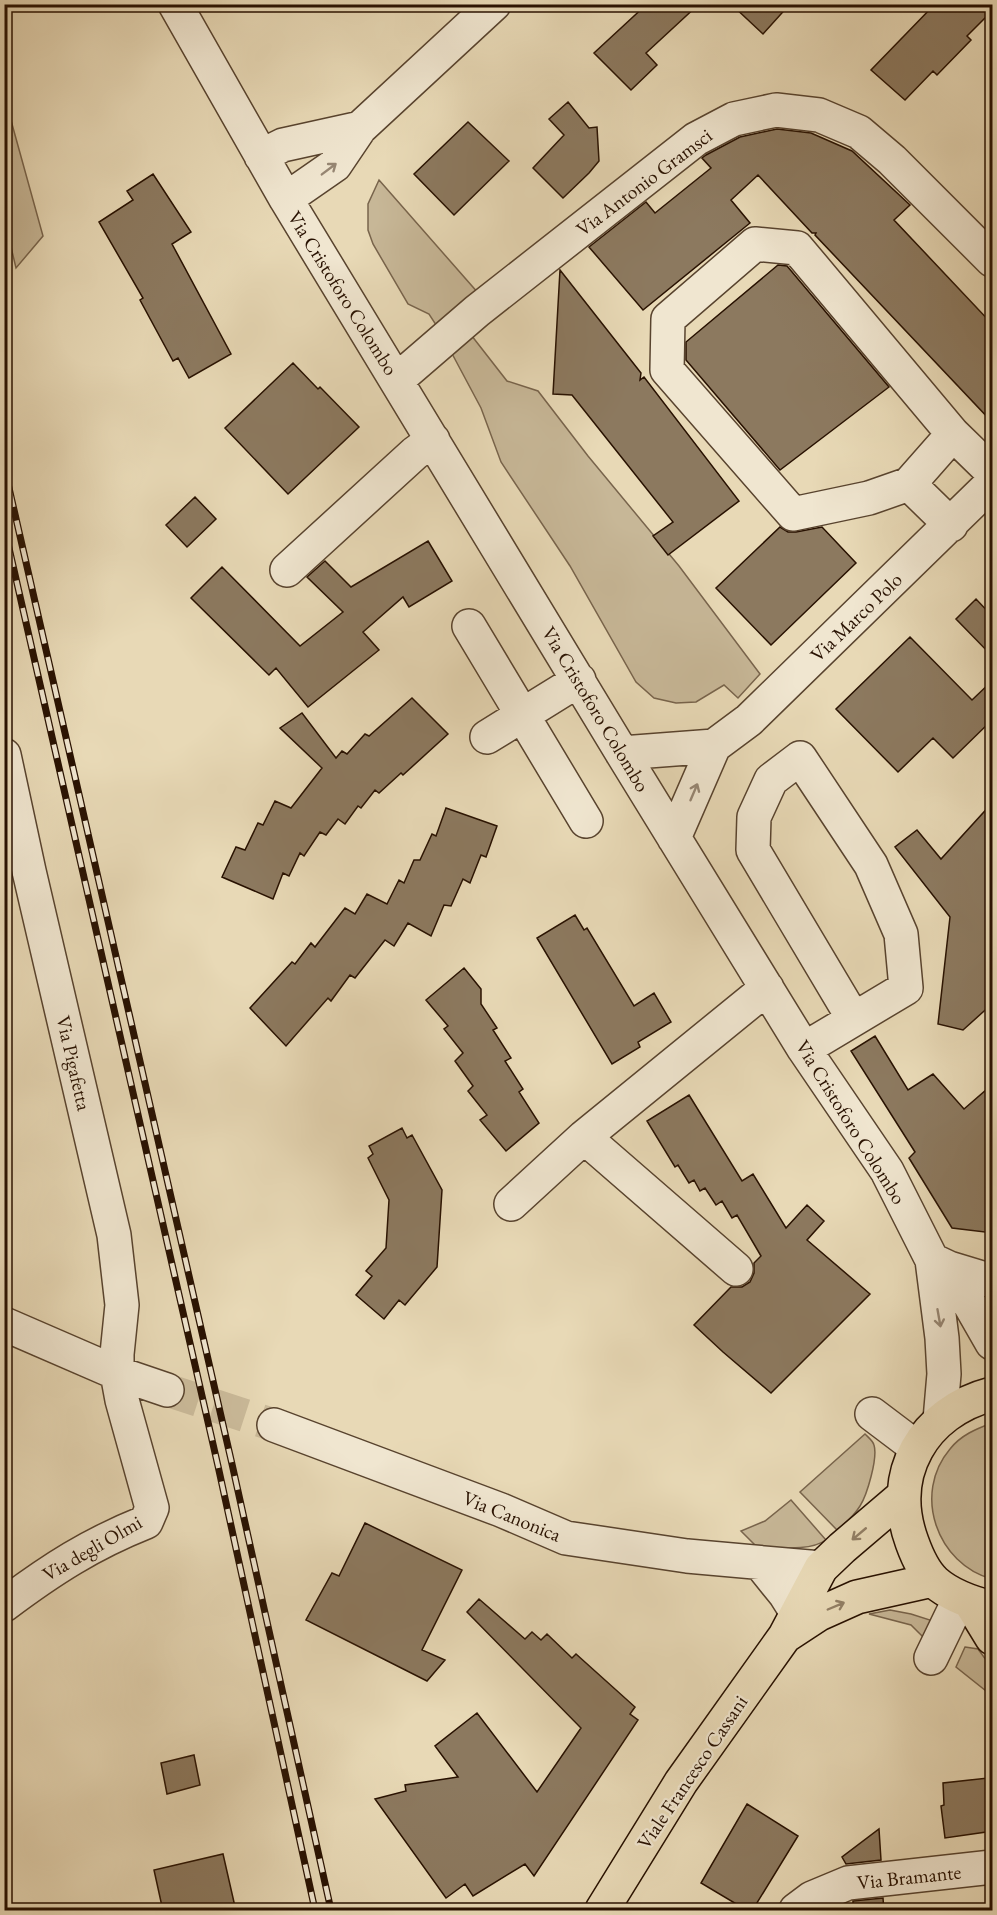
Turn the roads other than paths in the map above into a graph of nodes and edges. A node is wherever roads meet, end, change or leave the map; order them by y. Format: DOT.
graph roads {
  1 [pos="175,4"];
  2 [pos="494,4"];
  3 [pos="360,128"];
  4 [pos="261,156"];
  5 [pos="286,199"];
  6 [pos="993,261"];
  7 [pos="397,380"];
  8 [pos="953,434"];
  9 [pos="433,440"];
  10 [pos="993,472"];
  11 [pos="993,483"];
  12 [pos="909,484"];
  13 [pos="951,525"];
  14 [pos="287,570"];
  15 [pos="469,626"];
  16 [pos="579,680"];
  17 [pos="523,716"];
  18 [pos="488,737"];
  19 [pos="714,747"];
  20 [pos="622,753"];
  21 [pos="4,755"];
  22 [pos="586,821"];
  23 [pos="674,838"];
  24 [pos="766,988"];
  25 [pos="853,1018"];
  26 [pos="804,1049"];
  27 [pos="584,1137"];
  28 [pos="511,1204"];
  29 [pos="940,1264"];
  30 [pos="736,1269"];
  31 [pos="993,1281"];
  32 [pos="4,1324"];
  33 [pos="993,1343"];
  34 [pos="117,1373"];
  35 [pos="167,1390"];
  36 [pos="993,1394"];
  37 [pos="872,1414"];
  38 [pos="940,1420"];
  39 [pos="274,1425"];
  40 [pos="917,1448"];
  41 [pos="903,1496"];
  42 [pos="760,1563"];
  43 [pos="821,1568"];
  44 [pos="933,1580"];
  45 [pos="974,1603"];
  46 [pos="4,1605"];
  47 [pos="791,1624"];
  48 [pos="993,1638"];
  49 [pos="931,1658"];
  50 [pos="993,1867"];
  51 [pos="602,1911"];
  52 [pos="796,1911"];
  1 -- 4 [label="street, Via Cristoforo Colombo"];
  2 -- 3 [label="street"];
  3 -- 4 [label="street"];
  5 -- 3 [label="street, one-way"];
  4 -- 5 [label="street, Via Cristoforo Colombo"];
  5 -- 7 [label="street, Via Cristoforo Colombo"];
  6 -- 7 [label="street, Via Antonio Gramsci"];
  7 -- 9 [label="street, Via Cristoforo Colombo"];
  8 -- 10 [label="street"];
  8 -- 12 [label="street"];
  8 -- 12 [label="street"];
  9 -- 14 [label="street"];
  9 -- 16 [label="street, Via Cristoforo Colombo"];
  11 -- 13 [label="street, Via Marco Polo"];
  12 -- 13 [label="street"];
  13 -- 19 [label="street, Via Marco Polo"];
  15 -- 17 [label="street"];
  16 -- 17 [label="street"];
  16 -- 20 [label="street, Via Cristoforo Colombo"];
  17 -- 18 [label="street"];
  17 -- 22 [label="street"];
  19 -- 20 [label="street"];
  23 -- 19 [label="street, Via Marco Polo, one-way"];
  20 -- 23 [label="street, Via Cristoforo Colombo"];
  21 -- 34 [label="street, Via Pigafetta"];
  23 -- 24 [label="street, Via Cristoforo Colombo"];
  24 -- 26 [label="street, Via Cristoforo Colombo"];
  24 -- 27 [label="street"];
  25 -- 25 [label="street"];
  25 -- 26 [label="street"];
  26 -- 29 [label="street, Via Cristoforo Colombo"];
  27 -- 28 [label="street"];
  27 -- 30 [label="street"];
  29 -- 31 [label="street"];
  29 -- 33 [label="street, Via Cristoforo Colombo"];
  29 -- 38 [label="street, Via Cristoforo Colombo, one-way"];
  32 -- 34 [label="street"];
  34 -- 35 [label="street"];
  34 -- 46 [label="street, Via degli Olmi"];
  36 -- 38 [label="main road"];
  37 -- 40 [label="street"];
  38 -- 40 [label="main road"];
  39 -- 42 [label="street, Via Canonica"];
  40 -- 41 [label="main road"];
  41 -- 43 [label="main road, Viale Francesco Cassani, one-way"];
  41 -- 44 [label="main road"];
  42 -- 43 [label="street, Via Canonica"];
  42 -- 47 [label="street"];
  43 -- 47 [label="main road, Viale Francesco Cassani"];
  44 -- 45 [label="main road"];
  47 -- 44 [label="main road, Viale Francesco Cassani, one-way"];
  45 -- 48 [label="main road"];
  45 -- 49 [label="street"];
  47 -- 51 [label="main road, Viale Francesco Cassani"];
  50 -- 52 [label="street, Via Bramante"];
}
